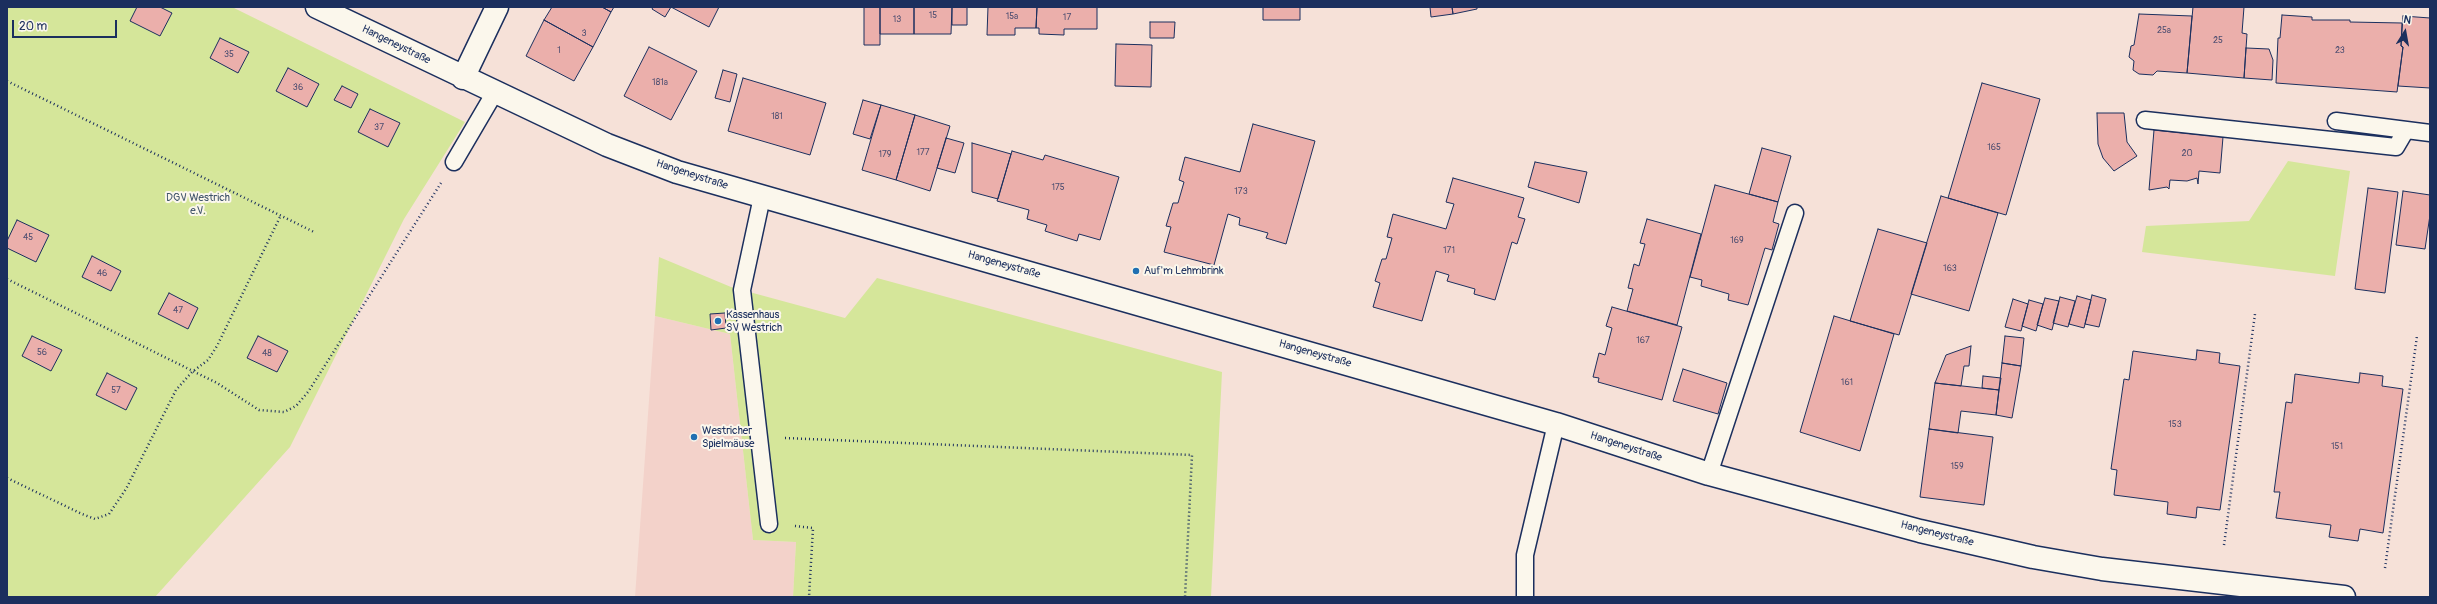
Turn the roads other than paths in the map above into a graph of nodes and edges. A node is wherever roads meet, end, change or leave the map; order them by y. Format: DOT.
graph roads {
  1 [pos="317,7"];
  2 [pos="497,7"];
  3 [pos="463,78"];
  4 [pos="494,92"];
  5 [pos="2145,120"];
  6 [pos="2336,121"];
  7 [pos="2406,130"];
  8 [pos="2430,133"];
  9 [pos="454,162"];
  10 [pos="762,197"];
  11 [pos="1795,213"];
  12 [pos="1556,424"];
  13 [pos="1709,474"];
  14 [pos="769,524"];
  15 [pos="1525,597"];
  16 [pos="2344,597"];
  1 -- 3 [label="street, Hangeneystraße"];
  2 -- 3 [label="street"];
  3 -- 4 [label="street, Hangeneystraße"];
  4 -- 9 [label="lane"];
  4 -- 10 [label="street, Hangeneystraße"];
  5 -- 7 [label="lane"];
  6 -- 7 [label="lane"];
  7 -- 8 [label="lane"];
  10 -- 12 [label="street, Hangeneystraße"];
  10 -- 14 [label="lane"];
  11 -- 13 [label="lane"];
  12 -- 13 [label="street, Hangeneystraße"];
  12 -- 15 [label="lane"];
  13 -- 16 [label="street, Hangeneystraße"];
}
